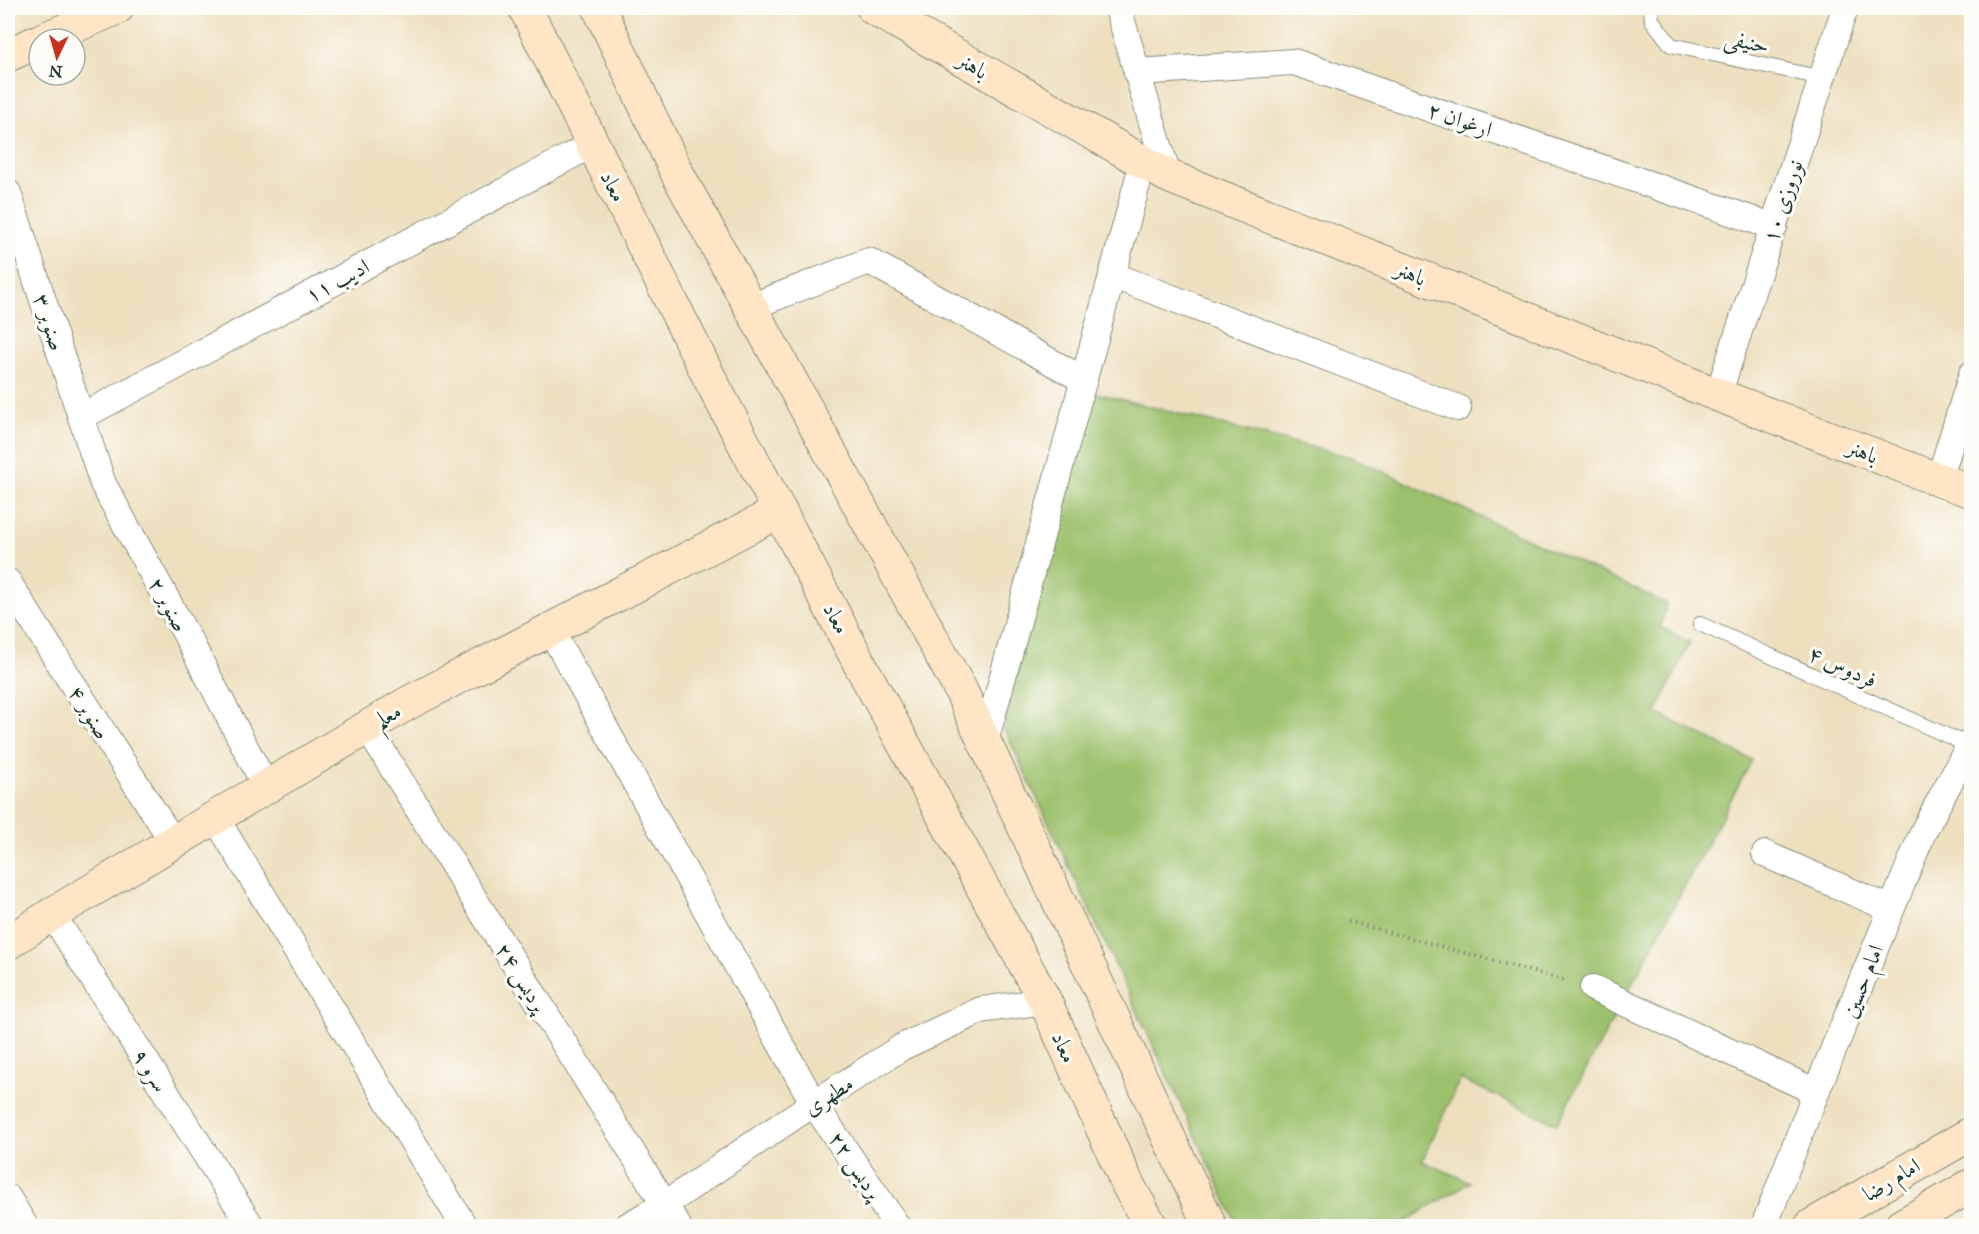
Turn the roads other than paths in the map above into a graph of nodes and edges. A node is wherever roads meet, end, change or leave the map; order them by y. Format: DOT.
graph roads {
  1 [pos="117,8"];
  2 [pos="525,8"];
  3 [pos="599,8"];
  4 [pos="873,8"];
  5 [pos="1118,8"];
  6 [pos="1651,8"];
  7 [pos="1845,8"];
  8 [pos="72,27"];
  9 [pos="27,46"];
  10 [pos="8,55"];
  11 [pos="1137,72"];
  12 [pos="1822,78"];
  13 [pos="593,144"];
  14 [pos="1155,169"];
  15 [pos="8,193"];
  16 [pos="1774,227"];
  17 [pos="1112,275"];
  18 [pos="750,307"];
  19 [pos="1971,374"];
  20 [pos="1084,380"];
  21 [pos="1718,395"];
  22 [pos="1458,408"];
  23 [pos="81,417"];
  24 [pos="1939,480"];
  25 [pos="1971,490"];
  26 [pos="780,511"];
  27 [pos="8,582"];
  28 [pos="1700,624"];
  29 [pos="550,629"];
  30 [pos="367,727"];
  31 [pos="985,742"];
  32 [pos="1970,743"];
  33 [pos="266,787"];
  34 [pos="215,817"];
  35 [pos="173,842"];
  36 [pos="1766,854"];
  37 [pos="1891,909"];
  38 [pos="52,914"];
  39 [pos="8,943"];
  40 [pos="1593,988"];
  41 [pos="1045,1001"];
  42 [pos="1816,1092"];
  43 [pos="814,1104"];
  44 [pos="1971,1133"];
  45 [pos="1971,1185"];
  46 [pos="8,1198"];
  47 [pos="664,1205"];
  48 [pos="25,1227"];
  49 [pos="251,1227"];
  50 [pos="464,1227"];
  51 [pos="627,1227"];
  52 [pos="678,1227"];
  53 [pos="897,1227"];
  54 [pos="1151,1227"];
  55 [pos="1210,1227"];
  56 [pos="1764,1227"];
  57 [pos="1811,1227"];
  58 [pos="1901,1227"];
  1 -- 8 [label="main road"];
  2 -- 13 [label="main road, معاد"];
  3 -- 18 [label="main road"];
  4 -- 14 [label="main road, باهنر"];
  5 -- 11 [label="street"];
  6 -- 12 [label="lane, حنیفی"];
  7 -- 12 [label="street, نوروزی ۱۰"];
  9 -- 10 [label="main road"];
  11 -- 14 [label="street"];
  11 -- 16 [label="street, ارغوان ۲"];
  12 -- 16 [label="street, نوروزی ۱۰"];
  13 -- 23 [label="street, ادیب ۱۱"];
  13 -- 26 [label="main road, معاد"];
  14 -- 17 [label="street"];
  14 -- 21 [label="main road, باهنر"];
  15 -- 23 [label="street, صنوبر ۳"];
  16 -- 21 [label="street, نوروزی ۱۰"];
  17 -- 20 [label="street"];
  17 -- 22 [label="street"];
  18 -- 20 [label="street"];
  18 -- 31 [label="main road"];
  19 -- 24 [label="street"];
  20 -- 31 [label="street"];
  21 -- 24 [label="main road, باهنر"];
  23 -- 33 [label="street, صنوبر ۲"];
  24 -- 25 [label="main road, باهنر"];
  26 -- 29 [label="main road, معلم"];
  26 -- 41 [label="main road, معاد"];
  27 -- 35 [label="street, صنوبر ۴"];
  28 -- 32 [label="lane, فردوس ۴"];
  29 -- 30 [label="main road, معلم"];
  29 -- 43 [label="street, پردیس ۲۲"];
  30 -- 33 [label="main road, معلم"];
  30 -- 47 [label="street, پردیس ۲۴"];
  31 -- 55 [label="main road"];
  32 -- 37 [label="street, امام حسین"];
  33 -- 34 [label="main road, معلم"];
  34 -- 35 [label="main road, معلم"];
  34 -- 50 [label="street"];
  35 -- 38 [label="main road, معلم"];
  36 -- 37 [label="street"];
  37 -- 42 [label="street, امام حسین"];
  38 -- 39 [label="main road, معلم"];
  38 -- 49 [label="street, سرو ۹"];
  40 -- 42 [label="street"];
  41 -- 43 [label="street, مطهری"];
  41 -- 54 [label="main road, معاد"];
  42 -- 56 [label="street, امام حسین"];
  43 -- 47 [label="street, مطهری"];
  43 -- 53 [label="street, پردیس ۲۲"];
  44 -- 57 [label="main road, امام رضا"];
  45 -- 58 [label="main road, امام رضا"];
  46 -- 48 [label="street"];
  47 -- 51 [label="street, مطهری"];
  47 -- 52 [label="street, پردیس ۲۴"];
}
